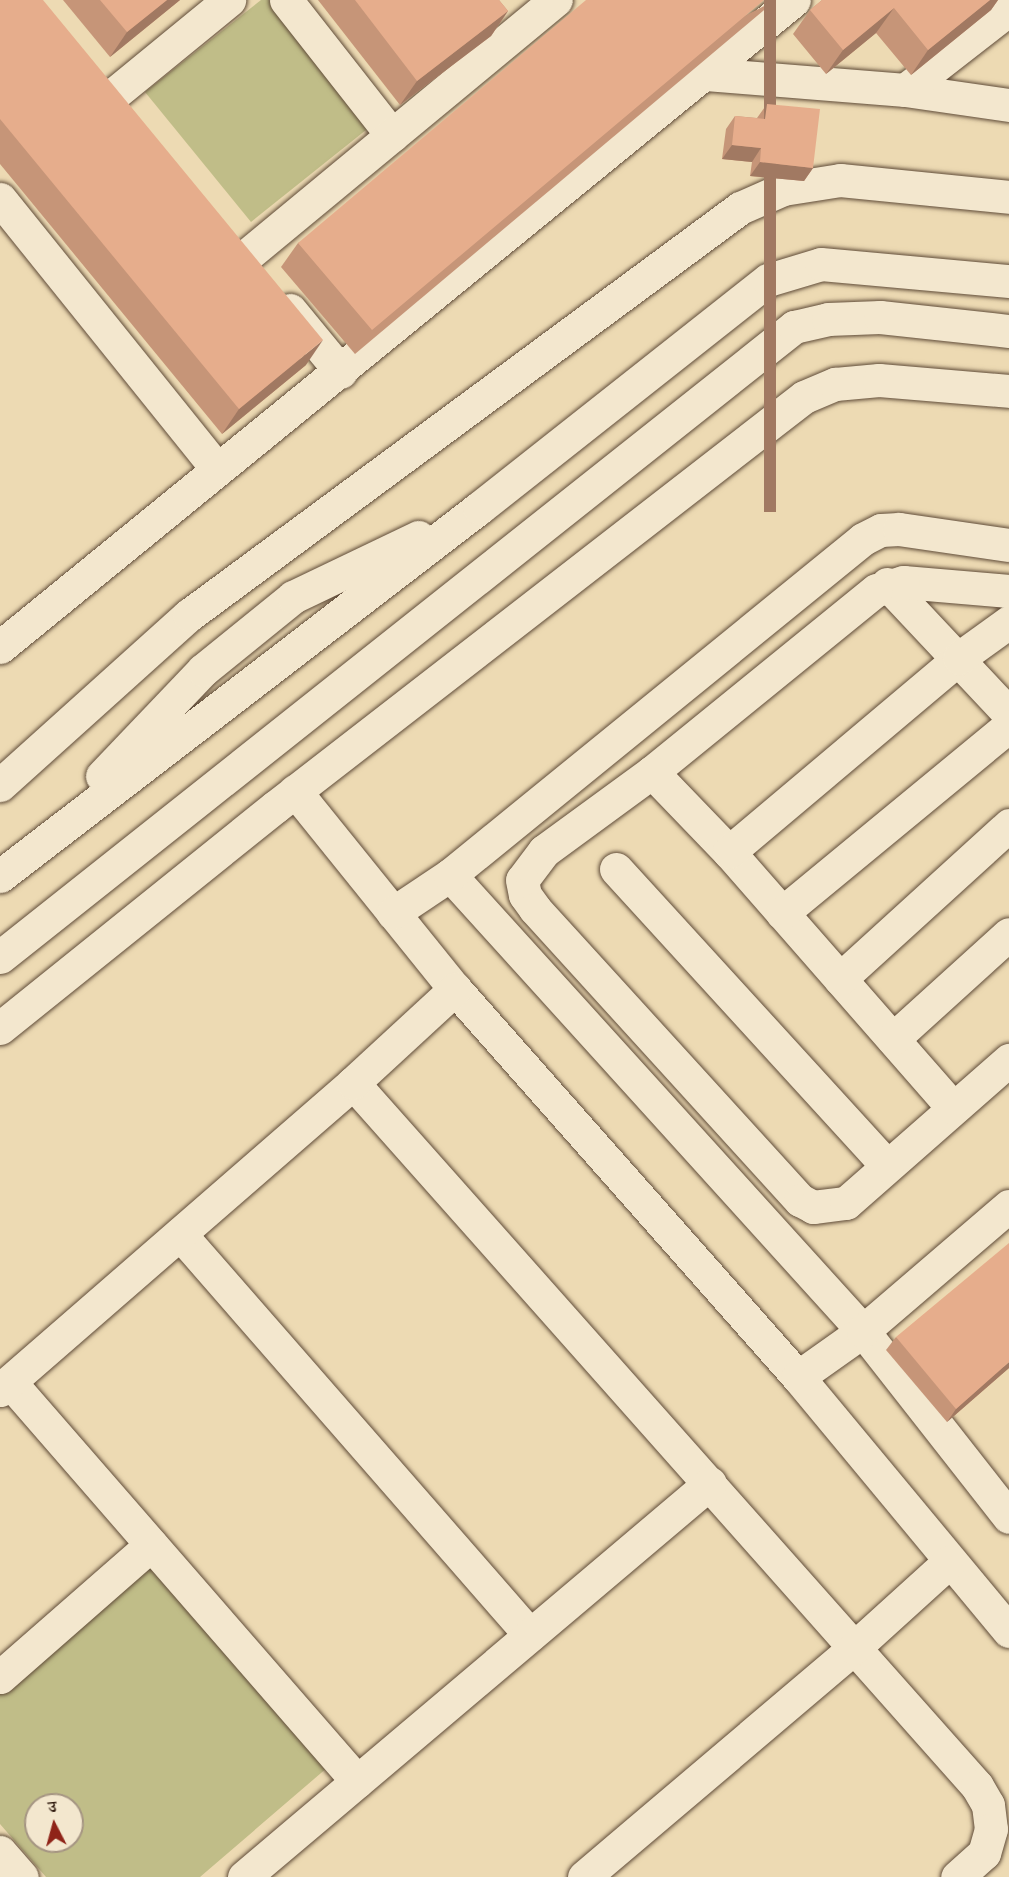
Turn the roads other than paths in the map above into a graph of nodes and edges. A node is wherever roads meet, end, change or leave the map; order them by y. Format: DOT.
graph roads {
  1 [pos="229,0"];
  2 [pos="286,0"];
  3 [pos="556,0"];
  4 [pos="794,0"];
  5 [pos="493,9"];
  6 [pos="1009,9"];
  7 [pos="513,35"];
  8 [pos="92,66"];
  9 [pos="706,74"];
  10 [pos="905,90"];
  11 [pos="114,94"];
  12 [pos="1009,105"];
  13 [pos="136,121"];
  14 [pos="392,135"];
  15 [pos="1009,197"];
  16 [pos="0,199"];
  17 [pos="224,229"];
  18 [pos="246,255"];
  19 [pos="1009,281"];
  20 [pos="1009,331"];
  21 [pos="341,372"];
  22 [pos="1009,391"];
  23 [pos="217,469"];
  24 [pos="1009,545"];
  25 [pos="887,584"];
  26 [pos="1009,591"];
  27 [pos="1009,622"];
  28 [pos="0,647"];
  29 [pos="959,658"];
  30 [pos="1009,714"];
  31 [pos="1009,726"];
  32 [pos="652,772"];
  33 [pos="0,785"];
  34 [pos="295,791"];
  35 [pos="1009,825"];
  36 [pos="729,852"];
  37 [pos="616,869"];
  38 [pos="450,875"];
  39 [pos="0,876"];
  40 [pos="393,913"];
  41 [pos="782,913"];
  42 [pos="1009,934"];
  43 [pos="0,957"];
  44 [pos="840,979"];
  45 [pos="455,989"];
  46 [pos="0,1028"];
  47 [pos="893,1039"];
  48 [pos="1009,1060"];
  49 [pos="353,1083"];
  50 [pos="953,1108"];
  51 [pos="887,1166"];
  52 [pos="1009,1206"];
  53 [pos="180,1234"];
  54 [pos="862,1331"];
  55 [pos="798,1377"];
  56 [pos="5,1386"];
  57 [pos="710,1483"];
  58 [pos="1007,1511"];
  59 [pos="151,1545"];
  60 [pos="949,1562"];
  61 [pos="1009,1631"];
  62 [pos="530,1635"];
  63 [pos="854,1648"];
  64 [pos="0,1677"];
  65 [pos="357,1781"];
  66 [pos="0,1852"];
  67 [pos="22,1877"];
  68 [pos="244,1877"];
  69 [pos="584,1877"];
  70 [pos="957,1877"];
  1 -- 11 [label="street"];
  2 -- 14 [label="street"];
  3 -- 7 [label="street"];
  4 -- 9 [label="street"];
  5 -- 7 [label="street"];
  6 -- 10 [label="street"];
  7 -- 14 [label="street"];
  8 -- 11 [label="street"];
  9 -- 10 [label="street"];
  9 -- 21 [label="street"];
  10 -- 12 [label="street"];
  11 -- 13 [label="street"];
  14 -- 18 [label="street"];
  15 -- 33 [label="street"];
  16 -- 23 [label="street"];
  17 -- 18 [label="street"];
  18 -- 21 [label="street"];
  19 -- 39 [label="street"];
  20 -- 43 [label="street"];
  21 -- 23 [label="street"];
  22 -- 34 [label="street"];
  23 -- 28 [label="street"];
  24 -- 38 [label="street"];
  25 -- 26 [label="street"];
  25 -- 29 [label="street"];
  25 -- 32 [label="street"];
  27 -- 29 [label="street"];
  29 -- 30 [label="street"];
  29 -- 36 [label="street"];
  31 -- 41 [label="street"];
  32 -- 36 [label="street"];
  32 -- 51 [label="street"];
  34 -- 40 [label="street"];
  34 -- 46 [label="street"];
  35 -- 44 [label="street"];
  36 -- 41 [label="street"];
  37 -- 51 [label="street"];
  38 -- 40 [label="street"];
  38 -- 54 [label="street"];
  40 -- 45 [label="street"];
  41 -- 44 [label="street"];
  42 -- 47 [label="street"];
  44 -- 47 [label="street"];
  45 -- 49 [label="street"];
  45 -- 55 [label="street"];
  47 -- 50 [label="street"];
  48 -- 50 [label="street"];
  49 -- 53 [label="street"];
  49 -- 57 [label="street"];
  50 -- 51 [label="street"];
  52 -- 54 [label="street"];
  53 -- 56 [label="street"];
  53 -- 62 [label="street"];
  54 -- 55 [label="street"];
  54 -- 58 [label="street"];
  55 -- 60 [label="street"];
  56 -- 59 [label="street"];
  57 -- 62 [label="street"];
  57 -- 63 [label="street"];
  59 -- 64 [label="street"];
  59 -- 65 [label="street"];
  60 -- 61 [label="street"];
  60 -- 63 [label="street"];
  62 -- 65 [label="street"];
  63 -- 69 [label="street"];
  63 -- 70 [label="street"];
  65 -- 68 [label="street"];
  66 -- 67 [label="street"];
}
